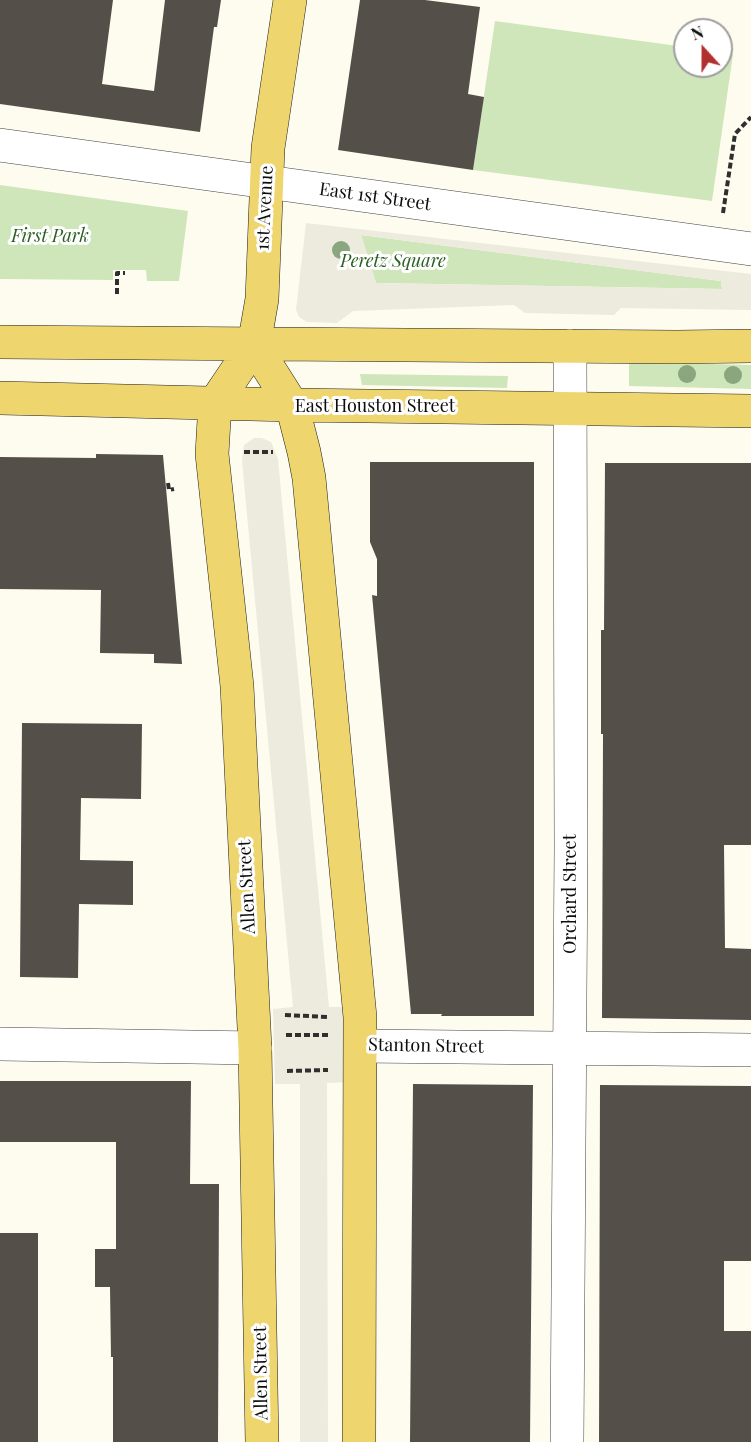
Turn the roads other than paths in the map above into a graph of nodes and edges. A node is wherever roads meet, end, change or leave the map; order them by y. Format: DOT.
graph roads {
  1 [pos="290,0"];
  2 [pos="0,145"];
  3 [pos="266,182"];
  4 [pos="751,249"];
  5 [pos="0,342"];
  6 [pos="254,345"];
  7 [pos="570,346"];
  8 [pos="751,346"];
  9 [pos="0,398"];
  10 [pos="215,403"];
  11 [pos="292,405"];
  12 [pos="570,408"];
  13 [pos="751,411"];
  14 [pos="0,1044"];
  15 [pos="361,1046"];
  16 [pos="255,1048"];
  17 [pos="569,1048"];
  18 [pos="751,1050"];
  19 [pos="262,1442"];
  20 [pos="359,1442"];
  21 [pos="567,1442"];
  1 -- 3 [label="main road, 1st Avenue"];
  2 -- 3 [label="street, East 1st Street"];
  3 -- 4 [label="street, East 1st Street"];
  3 -- 6 [label="main road, 1st Avenue"];
  5 -- 6 [label="main road"];
  6 -- 7 [label="main road"];
  6 -- 10 [label="main road"];
  6 -- 11 [label="main road"];
  7 -- 8 [label="main road"];
  7 -- 12 [label="street, Orchard Street"];
  9 -- 10 [label="main road, East Houston Street"];
  10 -- 11 [label="main road, East Houston Street"];
  10 -- 16 [label="main road, Allen Street"];
  11 -- 12 [label="main road, East Houston Street"];
  11 -- 15 [label="main road"];
  12 -- 13 [label="main road, East Houston Street"];
  12 -- 17 [label="street, Orchard Street"];
  14 -- 16 [label="street"];
  15 -- 17 [label="street, Stanton Street"];
  15 -- 20 [label="main road"];
  16 -- 19 [label="main road, Allen Street"];
  17 -- 18 [label="street, Stanton Street"];
  17 -- 21 [label="street, Orchard Street"];
}
